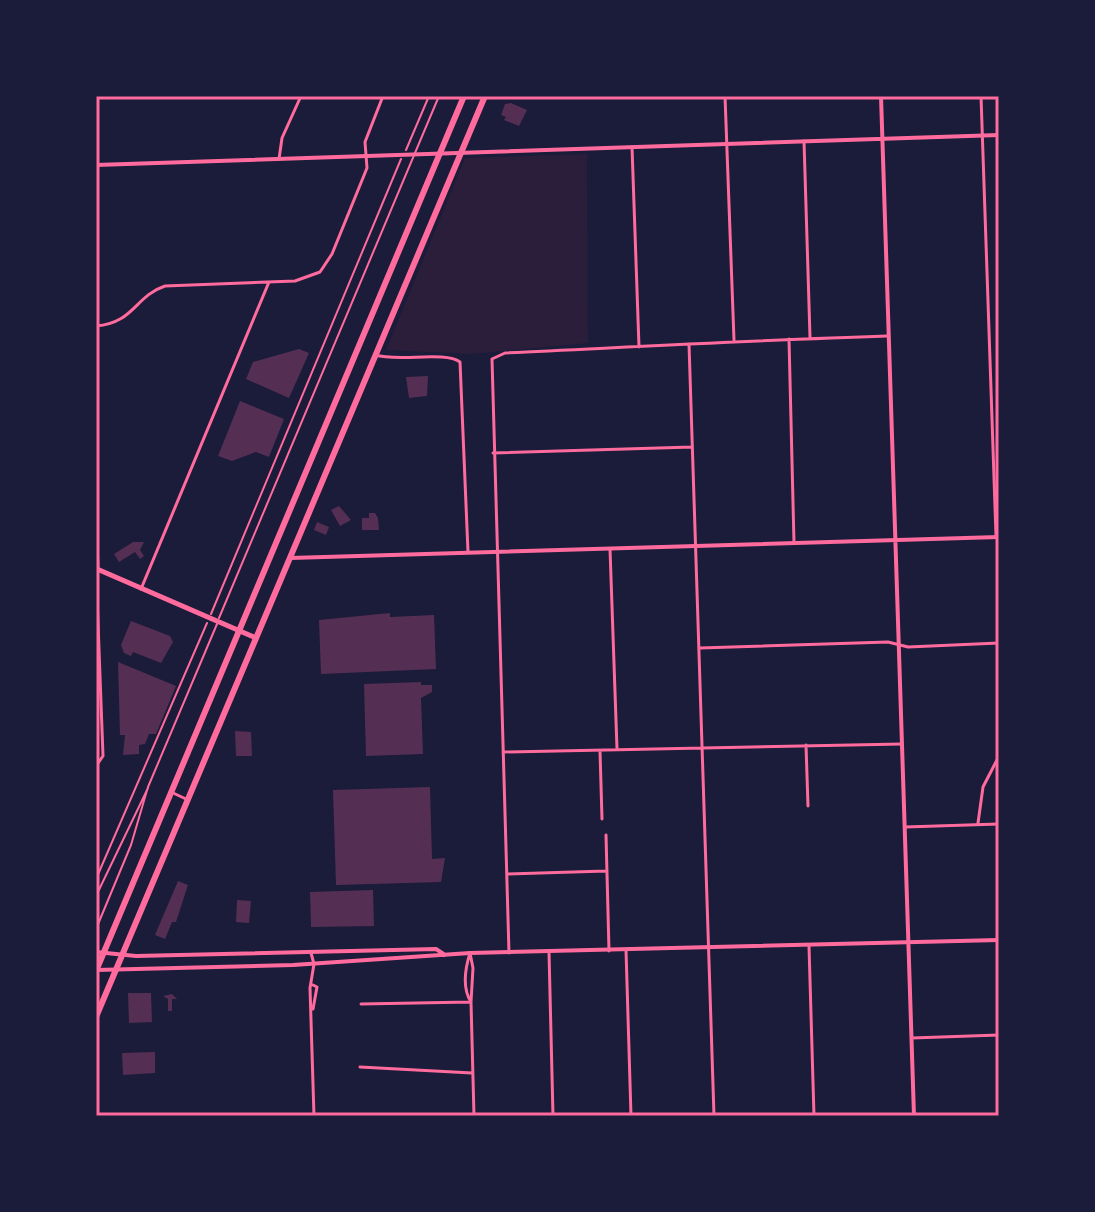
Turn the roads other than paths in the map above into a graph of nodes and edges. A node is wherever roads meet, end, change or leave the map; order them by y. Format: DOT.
graph roads {
  1 [pos="301,96"];
  2 [pos="383,96"];
  3 [pos="439,96"];
  4 [pos="464,96"];
  5 [pos="485,96"];
  6 [pos="725,96"];
  7 [pos="881,96"];
  8 [pos="981,96"];
  9 [pos="999,135"];
  10 [pos="982,136"];
  11 [pos="882,138"];
  12 [pos="804,141"];
  13 [pos="727,144"];
  14 [pos="632,147"];
  15 [pos="461,153"];
  16 [pos="440,155"];
  17 [pos="415,156"];
  18 [pos="365,157"];
  19 [pos="279,159"];
  20 [pos="96,165"];
  21 [pos="269,282"];
  22 [pos="96,326"];
  23 [pos="889,336"];
  24 [pos="810,338"];
  25 [pos="789,339"];
  26 [pos="734,341"];
  27 [pos="689,344"];
  28 [pos="358,348"];
  29 [pos="639,348"];
  30 [pos="375,355"];
  31 [pos="692,447"];
  32 [pos="493,453"];
  33 [pos="997,537"];
  34 [pos="895,540"];
  35 [pos="96,542"];
  36 [pos="794,544"];
  37 [pos="696,547"];
  38 [pos="610,549"];
  39 [pos="274,550"];
  40 [pos="496,553"];
  41 [pos="468,554"];
  42 [pos="290,558"];
  43 [pos="96,569"];
  44 [pos="141,590"];
  45 [pos="217,623"];
  46 [pos="240,632"];
  47 [pos="256,638"];
  48 [pos="999,643"];
  49 [pos="899,645"];
  50 [pos="699,648"];
  51 [pos="98,666"];
  52 [pos="902,744"];
  53 [pos="806,745"];
  54 [pos="703,746"];
  55 [pos="600,751"];
  56 [pos="617,751"];
  57 [pos="503,752"];
  58 [pos="999,756"];
  59 [pos="98,765"];
  60 [pos="148,787"];
  61 [pos="171,792"];
  62 [pos="188,799"];
  63 [pos="808,806"];
  64 [pos="602,819"];
  65 [pos="999,824"];
  66 [pos="978,825"];
  67 [pos="905,827"];
  68 [pos="606,835"];
  69 [pos="606,871"];
  70 [pos="508,874"];
  71 [pos="96,896"];
  72 [pos="96,929"];
  73 [pos="999,940"];
  74 [pos="909,943"];
  75 [pos="809,946"];
  76 [pos="709,948"];
  77 [pos="626,950"];
  78 [pos="609,951"];
  79 [pos="549,952"];
  80 [pos="100,953"];
  81 [pos="311,953"];
  82 [pos="470,953"];
  83 [pos="509,953"];
  84 [pos="123,955"];
  85 [pos="445,955"];
  86 [pos="314,964"];
  87 [pos="96,970"];
  88 [pos="116,971"];
  89 [pos="471,1002"];
  90 [pos="361,1004"];
  91 [pos="96,1017"];
  92 [pos="999,1035"];
  93 [pos="912,1038"];
  94 [pos="360,1067"];
  95 [pos="473,1073"];
  96 [pos="314,1116"];
  97 [pos="474,1116"];
  98 [pos="553,1116"];
  99 [pos="631,1116"];
  100 [pos="714,1116"];
  101 [pos="814,1116"];
  102 [pos="914,1116"];
  1 -- 19 [label="street"];
  2 -- 18 [label="street"];
  3 -- 17 [label="lane"];
  4 -- 16 [label="highway"];
  5 -- 15 [label="highway"];
  6 -- 13 [label="street"];
  7 -- 11 [label="street"];
  8 -- 10 [label="street"];
  9 -- 10 [label="street"];
  10 -- 11 [label="street"];
  10 -- 33 [label="street"];
  11 -- 12 [label="street"];
  11 -- 23 [label="street"];
  12 -- 13 [label="street"];
  12 -- 24 [label="street"];
  13 -- 14 [label="street"];
  13 -- 26 [label="street"];
  14 -- 15 [label="street"];
  14 -- 29 [label="street"];
  15 -- 16 [label="street"];
  15 -- 30 [label="highway"];
  16 -- 17 [label="street"];
  16 -- 28 [label="highway"];
  17 -- 18 [label="street"];
  17 -- 45 [label="lane"];
  18 -- 19 [label="street"];
  18 -- 21 [label="street"];
  19 -- 20 [label="street"];
  21 -- 22 [label="street"];
  21 -- 44 [label="street"];
  23 -- 24 [label="street"];
  23 -- 34 [label="street"];
  24 -- 25 [label="street"];
  25 -- 26 [label="street"];
  25 -- 36 [label="street"];
  26 -- 27 [label="street"];
  27 -- 29 [label="street"];
  27 -- 31 [label="street"];
  28 -- 30 [label="highway"];
  28 -- 39 [label="highway"];
  29 -- 32 [label="street"];
  30 -- 41 [label="street"];
  30 -- 42 [label="highway"];
  31 -- 32 [label="street"];
  31 -- 37 [label="street"];
  32 -- 40 [label="street"];
  33 -- 34 [label="street"];
  34 -- 36 [label="street"];
  34 -- 49 [label="street"];
  35 -- 43 [label="main road"];
  36 -- 37 [label="street"];
  37 -- 38 [label="street"];
  37 -- 50 [label="street"];
  38 -- 40 [label="street"];
  38 -- 56 [label="street"];
  39 -- 42 [label="highway"];
  39 -- 46 [label="highway"];
  40 -- 41 [label="street"];
  40 -- 57 [label="street"];
  41 -- 42 [label="street"];
  42 -- 47 [label="highway"];
  43 -- 44 [label="main road"];
  43 -- 51 [label="street"];
  44 -- 45 [label="main road"];
  45 -- 46 [label="main road"];
  45 -- 60 [label="lane"];
  46 -- 47 [label="main road"];
  46 -- 61 [label="highway"];
  47 -- 62 [label="highway"];
  48 -- 49 [label="street"];
  49 -- 50 [label="street"];
  49 -- 52 [label="street"];
  50 -- 54 [label="street"];
  51 -- 59 [label="street"];
  52 -- 53 [label="street"];
  52 -- 67 [label="street"];
  53 -- 54 [label="street"];
  53 -- 63 [label="street"];
  54 -- 56 [label="street"];
  54 -- 76 [label="street"];
  55 -- 56 [label="street"];
  55 -- 57 [label="street"];
  55 -- 64 [label="street"];
  57 -- 70 [label="street"];
  58 -- 66 [label="street"];
  60 -- 71 [label="lane"];
  60 -- 72 [label="lane"];
  61 -- 62 [label="street"];
  61 -- 80 [label="highway"];
  62 -- 84 [label="highway"];
  65 -- 66 [label="street"];
  66 -- 67 [label="street"];
  67 -- 74 [label="street"];
  68 -- 69 [label="street"];
  69 -- 70 [label="street"];
  69 -- 78 [label="street"];
  70 -- 83 [label="street"];
  73 -- 74 [label="street"];
  74 -- 75 [label="street"];
  74 -- 93 [label="street"];
  75 -- 76 [label="street"];
  75 -- 101 [label="street"];
  76 -- 77 [label="street"];
  76 -- 100 [label="street"];
  77 -- 78 [label="street"];
  77 -- 99 [label="street"];
  78 -- 79 [label="street"];
  79 -- 83 [label="street"];
  79 -- 98 [label="street"];
  80 -- 84 [label="street"];
  80 -- 87 [label="highway"];
  81 -- 84 [label="street"];
  81 -- 85 [label="street"];
  81 -- 86 [label="street"];
  82 -- 83 [label="street"];
  82 -- 85 [label="street"];
  82 -- 89 [label="street"];
  82 -- 89 [label="street"];
  84 -- 88 [label="highway"];
  85 -- 86 [label="street"];
  86 -- 88 [label="street"];
  86 -- 96 [label="street"];
  87 -- 88 [label="street"];
  88 -- 91 [label="highway"];
  89 -- 90 [label="street"];
  89 -- 95 [label="street"];
  92 -- 93 [label="street"];
  93 -- 102 [label="street"];
  94 -- 95 [label="street"];
  95 -- 97 [label="street"];
}
